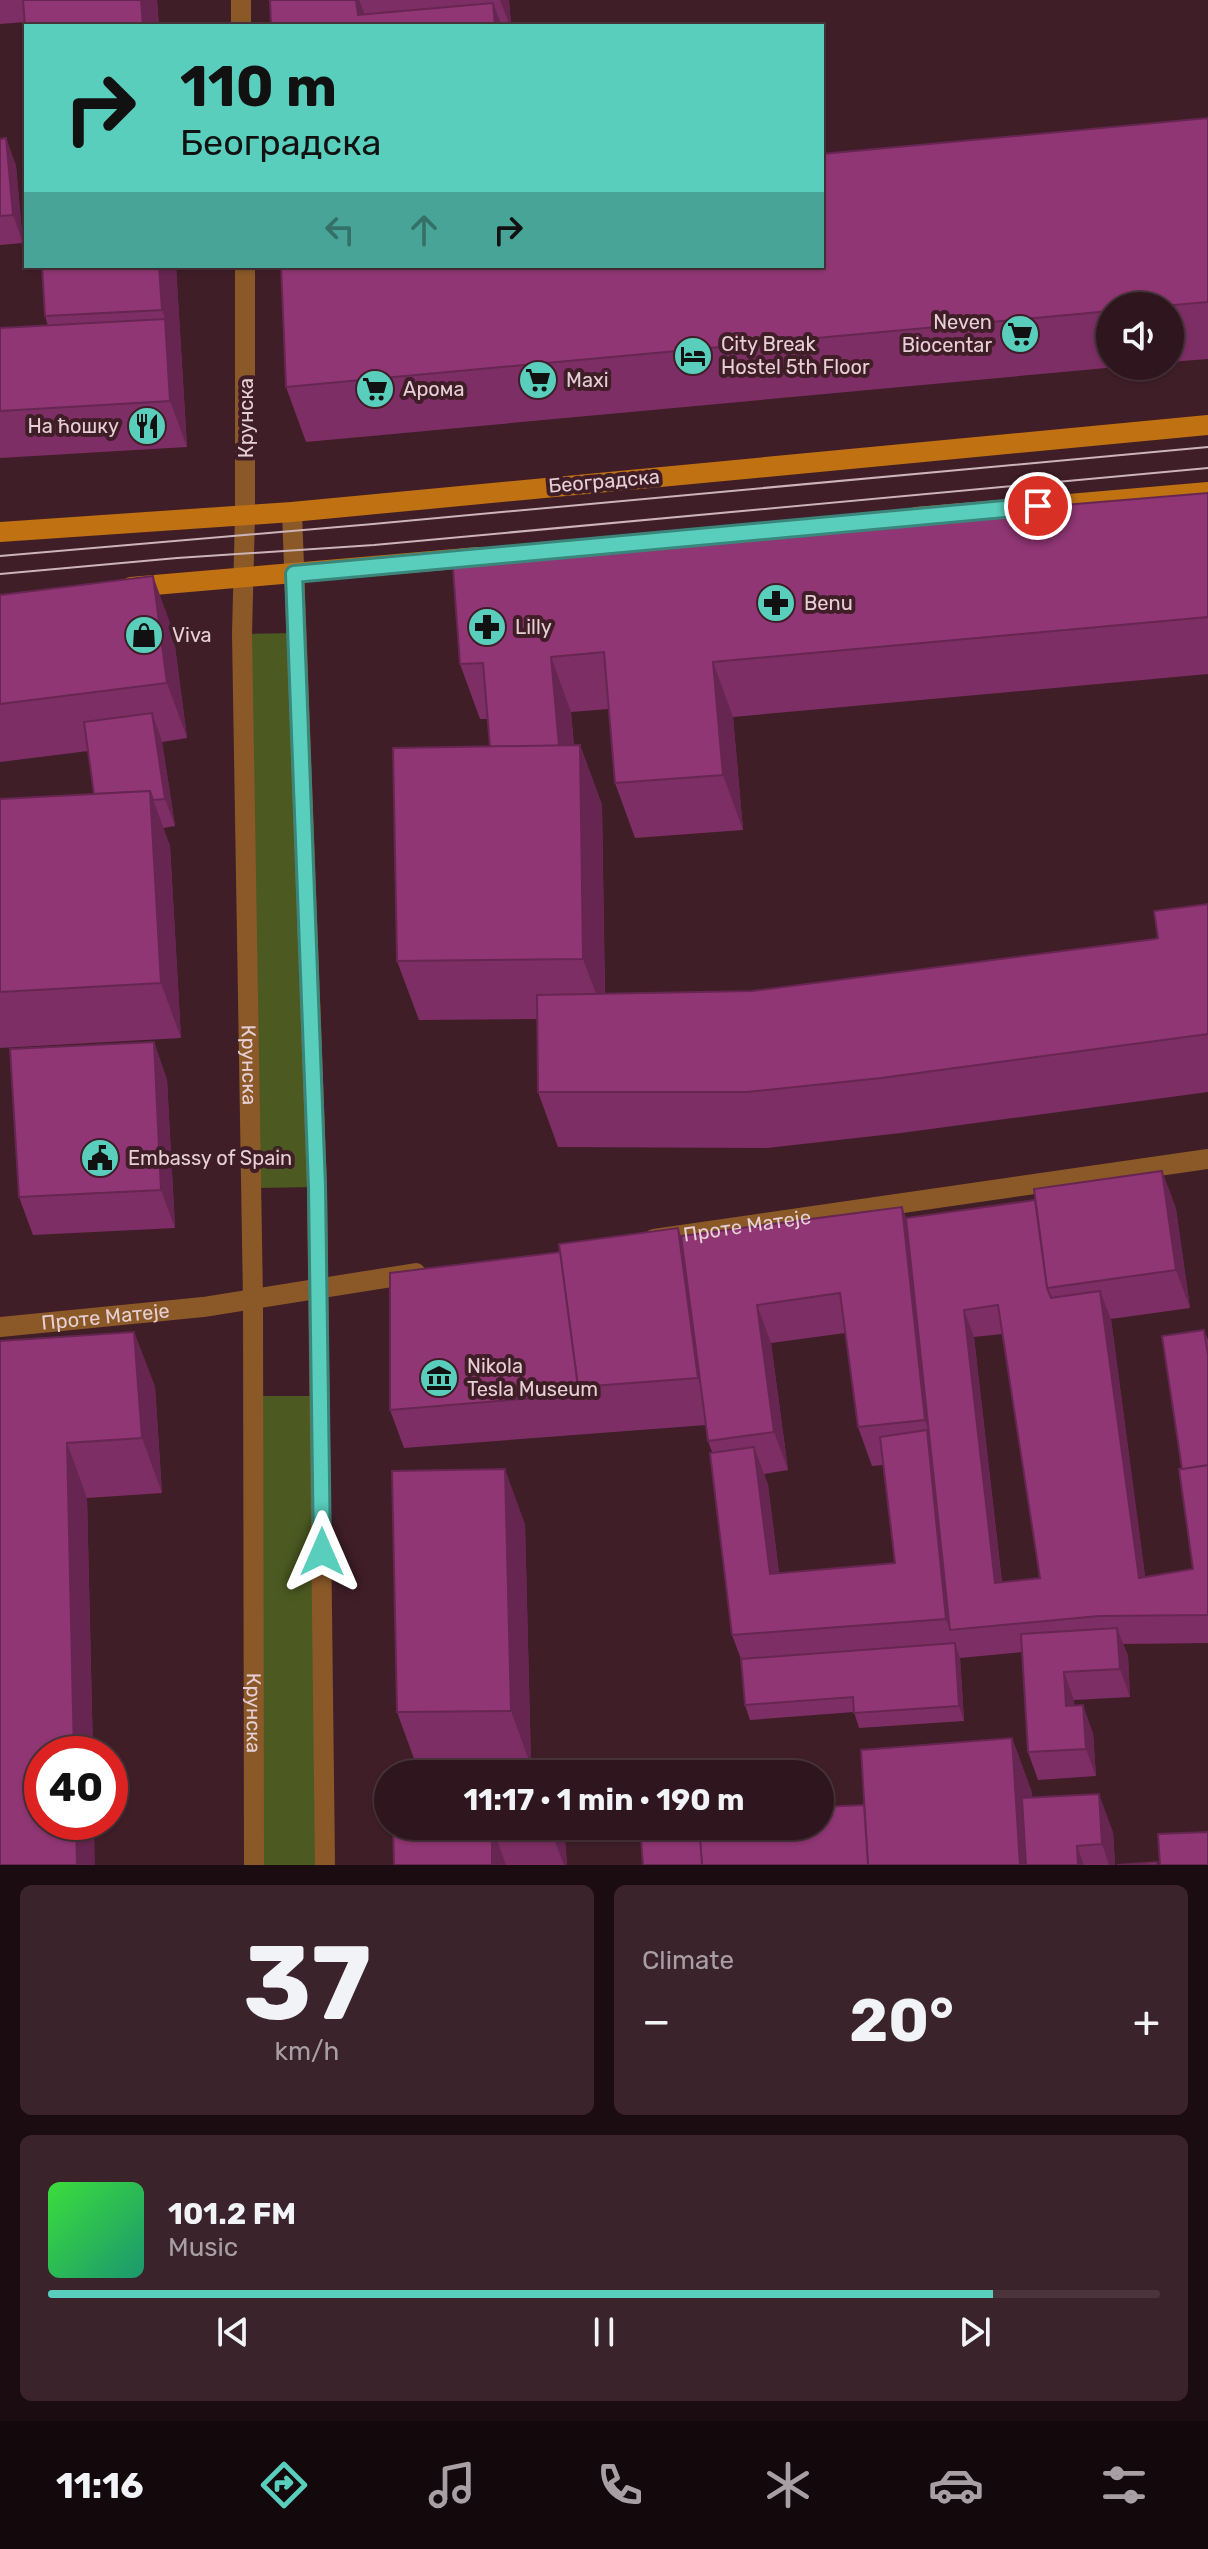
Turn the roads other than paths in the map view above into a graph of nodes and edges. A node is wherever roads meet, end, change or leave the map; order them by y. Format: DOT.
graph roads {
  1 [pos="241,0"];
  2 [pos="241,24"];
  3 [pos="245,268"];
  4 [pos="1208,425"];
  5 [pos="1208,492"];
  6 [pos="292,512"];
  7 [pos="245,515"];
  8 [pos="896,519"];
  9 [pos="0,532"];
  10 [pos="502,555"];
  11 [pos="294,574"];
  12 [pos="244,577"];
  13 [pos="105,589"];
  14 [pos="1208,1159"];
  15 [pos="638,1241"];
  16 [pos="432,1271"];
  17 [pos="318,1288"];
  18 [pos="253,1300"];
  19 [pos="0,1327"];
  20 [pos="254,1865"];
  21 [pos="325,1865"];
  1 -- 2 [label="street"];
  3 -- 7 [label="street, Крунска"];
  4 -- 6 [label="main road, Београдска"];
  5 -- 8 [label="main road"];
  6 -- 7 [label="main road, Београдска"];
  6 -- 11 [label="street"];
  7 -- 9 [label="main road, Београдска"];
  7 -- 12 [label="street, Крунска"];
  10 -- 11 [label="main road"];
  11 -- 12 [label="main road"];
  11 -- 17 [label="street"];
  12 -- 13 [label="main road"];
  12 -- 18 [label="street, Крунска"];
  14 -- 15 [label="street, Проте Матеје"];
  16 -- 17 [label="street, Проте Матеје"];
  17 -- 18 [label="street, Проте Матеје"];
  17 -- 21 [label="street"];
  18 -- 19 [label="street, Проте Матеје"];
  18 -- 20 [label="street, Крунска"];
}
